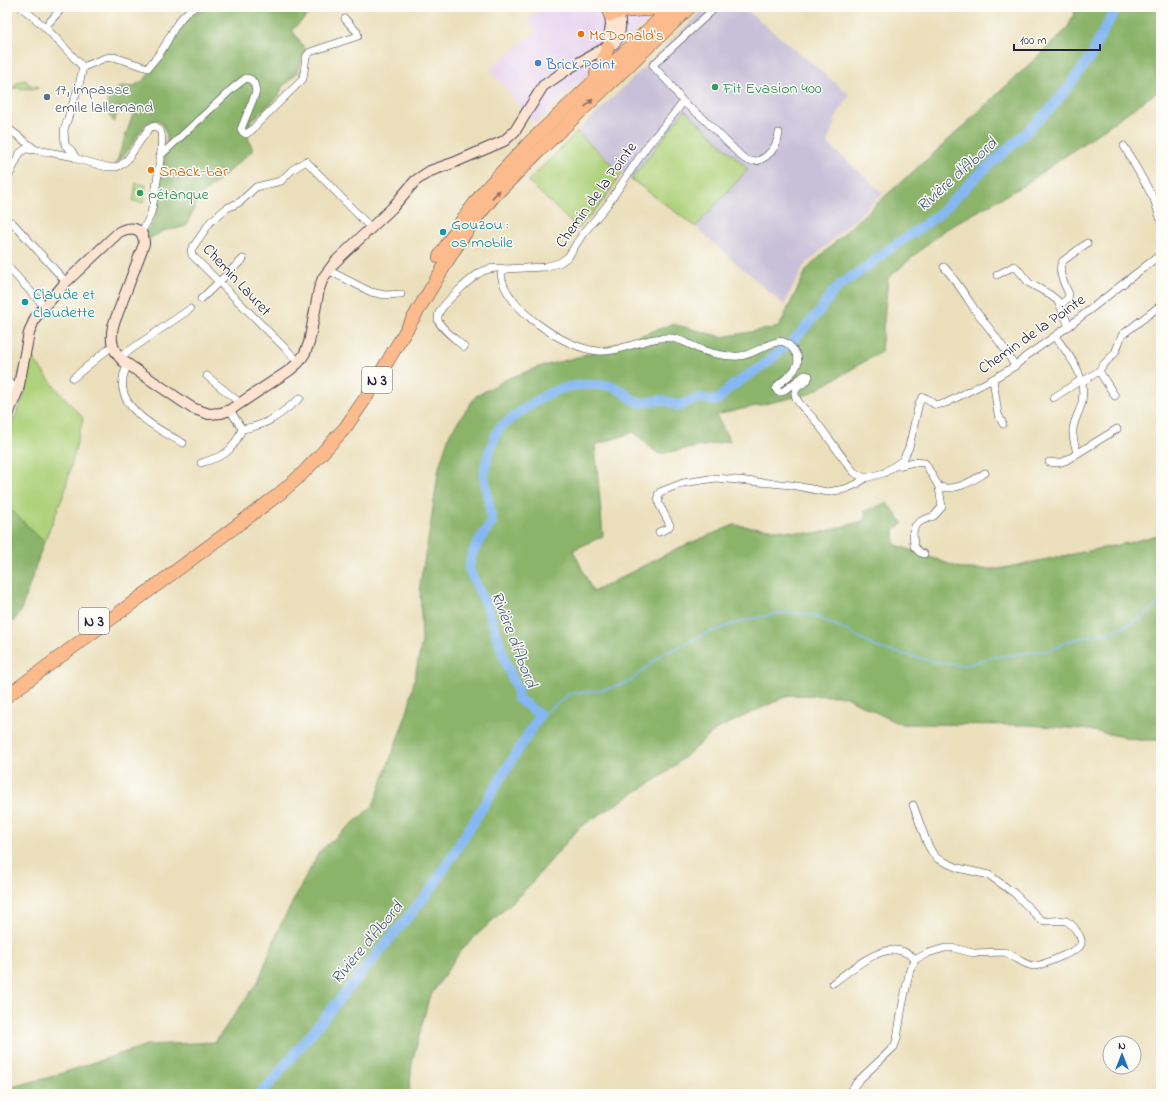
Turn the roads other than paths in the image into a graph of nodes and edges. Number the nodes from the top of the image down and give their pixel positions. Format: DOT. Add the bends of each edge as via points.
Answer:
graph roads {
  1 [pos="20,7"];
  2 [pos="64,7"];
  3 [pos="665,7"];
  4 [pos="672,7"];
  5 [pos="690,7"];
  6 [pos="716,7"];
  7 [pos="189,8"];
  8 [pos="618,10"];
  9 [pos="345,19"];
  10 [pos="45,26"];
  11 [pos="608,47"];
  12 [pos="82,67"];
  13 [pos="683,102"];
  14 [pos="9,129"];
  15 [pos="779,133"];
  16 [pos="530,142"];
  17 [pos="1124,146"];
  18 [pos="37,150"];
  19 [pos="160,156"];
  20 [pos="75,158"];
  21 [pos="7,180"];
  22 [pos="1161,221"];
  23 [pos="12,222"];
  24 [pos="370,227"];
  25 [pos="141,232"];
  26 [pos="1087,243"];
  27 [pos="1161,254"];
  28 [pos="244,259"];
  29 [pos="7,266"];
  30 [pos="944,267"];
  31 [pos="505,269"];
  32 [pos="328,270"];
  33 [pos="997,275"];
  34 [pos="66,282"];
  35 [pos="219,282"];
  36 [pos="402,294"];
  37 [pos="201,300"];
  38 [pos="1061,305"];
  39 [pos="1161,305"];
  40 [pos="44,306"];
  41 [pos="190,309"];
  42 [pos="1069,326"];
  43 [pos="1055,336"];
  44 [pos="112,346"];
  45 [pos="464,347"];
  46 [pos="120,357"];
  47 [pos="299,362"];
  48 [pos="128,364"];
  49 [pos="1015,366"];
  50 [pos="1099,371"];
  51 [pos="207,376"];
  52 [pos="73,378"];
  53 [pos="7,380"];
  54 [pos="993,380"];
  55 [pos="1082,381"];
  56 [pos="7,389"];
  57 [pos="16,394"];
  58 [pos="1115,396"];
  59 [pos="300,398"];
  60 [pos="1053,398"];
  61 [pos="240,403"];
  62 [pos="230,410"];
  63 [pos="7,417"];
  64 [pos="1003,424"];
  65 [pos="242,429"];
  66 [pos="1117,429"];
  67 [pos="182,443"];
  68 [pos="1077,453"];
  69 [pos="1049,462"];
  70 [pos="201,463"];
  71 [pos="895,467"];
  72 [pos="985,473"];
  73 [pos="865,478"];
  74 [pos="939,487"];
  75 [pos="659,532"];
  76 [pos="924,554"];
  77 [pos="7,686"];
  78 [pos="7,696"];
  79 [pos="913,805"];
  80 [pos="916,959"];
  81 [pos="833,983"];
  82 [pos="848,1094"];
  1 -- 10 [label="street"];
  2 -- 10 [label="street"];
  3 -- 8 [label="highway" via="650,10"];
  4 -- 16 [label="highway, N 3"];
  78 -- 5 [label="highway, N 3, one-way" via="272,500 301,475 344,428 365,399 454,250 494,196"];
  6 -- 13 [label="street" via="653,65"];
  7 -- 12 [label="street" via="148,68 114,57"];
  8 -- 11 [label="main road" via="620,32"];
  9 -- 19 [label="street" via="358,36 310,52 306,57 302,79 252,130 246,134 241,129 256,92 253,81 246,78"];
  10 -- 12 [label="street"];
  11 -- 16 [label="highway" via="597,70"];
  11 -- 24 [label="main road" via="570,67 543,86 510,136 495,145 430,171 414,181 392,208"];
  12 -- 20 [label="street" via="79,85 64,130 65,145"];
  13 -- 15 [label="street" via="748,161 752,162 772,152 779,140"];
  13 -- 31 [label="street, Chemin de la Pointe" via="647,146 608,204 582,234 568,258 544,267"];
  14 -- 18 [label="street"];
  16 -- 77 [label="highway, N 3" via="484,191 463,219 358,394 308,456 274,489"];
  17 -- 22 [label="street" via="1154,199"];
  18 -- 20 [label="street"];
  18 -- 21 [label="street" via="25,150 20,153"];
  19 -- 20 [label="street" via="161,133 159,128 152,126 146,130 121,166 107,168"];
  19 -- 25 [label="street" via="151,213"];
  23 -- 34 [label="street"];
  24 -- 32 [label="main road"];
  24 -- 35 [label="street, Chemin Lauret" via="309,163 305,162 281,180 256,187 240,202 227,208 211,222 192,248 191,253"];
  25 -- 34 [label="main road" via="128,228 119,232"];
  25 -- 44 [label="main road" via="144,244 113,326"];
  26 -- 38 [label="street" via="1060,264 1068,294 1068,298"];
  27 -- 42 [label="street, Chemin de la Pointe"];
  28 -- 35 [label="street"];
  29 -- 40 [label="street"];
  30 -- 49 [label="street"];
  31 -- 45 [label="street, Chemin de la Pointe" via="490,268 482,271 440,311 440,325"];
  31 -- 73 [label="street" via="501,274 504,286 524,312 559,338 586,349 599,352 672,338 709,352 741,356 757,352 775,342 788,344 799,361 798,366 776,389 782,392 805,376 809,376 796,391 798,400 855,473"];
  32 -- 36 [label="street" via="371,292 385,295"];
  32 -- 47 [label="main road" via="319,289 309,343"];
  33 -- 38 [label="street" via="1014,266 1029,283 1050,294"];
  34 -- 40 [label="main road"];
  35 -- 37 [label="street"];
  35 -- 47 [label="street, Chemin Lauret"];
  38 -- 42 [label="street"];
  39 -- 50 [label="street" via="1122,335 1115,353"];
  40 -- 57 [label="main road" via="31,326"];
  41 -- 46 [label="street"];
  42 -- 43 [label="street, Chemin de la Pointe"];
  43 -- 49 [label="street, Chemin de la Pointe"];
  43 -- 55 [label="street" via="1075,364"];
  44 -- 46 [label="main road"];
  44 -- 52 [label="street"];
  46 -- 48 [label="main road"];
  47 -- 61 [label="main road"];
  48 -- 62 [label="main road" via="192,408 209,414"];
  48 -- 67 [label="street" via="122,380 124,394 131,407 159,430"];
  49 -- 54 [label="street, Chemin de la Pointe"];
  50 -- 55 [label="street"];
  50 -- 58 [label="street"];
  51 -- 61 [label="street"];
  53 -- 57 [label="street"];
  54 -- 64 [label="street" via="998,414"];
  54 -- 71 [label="street, Chemin de la Pointe" via="938,406 923,397 906,454"];
  55 -- 60 [label="street"];
  55 -- 68 [label="street" via="1082,403 1073,428"];
  56 -- 57 [label="street"];
  57 -- 63 [label="main road"];
  59 -- 65 [label="street" via="273,420"];
  61 -- 62 [label="main road"];
  62 -- 65 [label="street"];
  65 -- 70 [label="street" via="230,450"];
  66 -- 68 [label="street"];
  68 -- 69 [label="street" via="1065,462"];
  71 -- 73 [label="street, Chemin de la Pointe" via="884,474"];
  71 -- 74 [label="street" via="914,462 924,463"];
  72 -- 74 [label="street" via="961,486"];
  73 -- 75 [label="street, Chemin de la Pointe" via="845,489 827,492 791,485 716,478 683,483 658,495 659,504 670,525"];
  74 -- 76 [label="street" via="942,507 934,516 918,523 913,532 914,546"];
  79 -- 80 [label="street" via="933,854 938,859 958,868 989,875 1014,893 1041,920 1060,920 1070,924 1079,934 1081,942 1073,951 1050,962 1034,966 1004,952 973,953 950,948"];
  80 -- 81 [label="street" via="897,950 883,952 857,965"];
  80 -- 82 [label="street" via="910,968 894,1047"];
}
